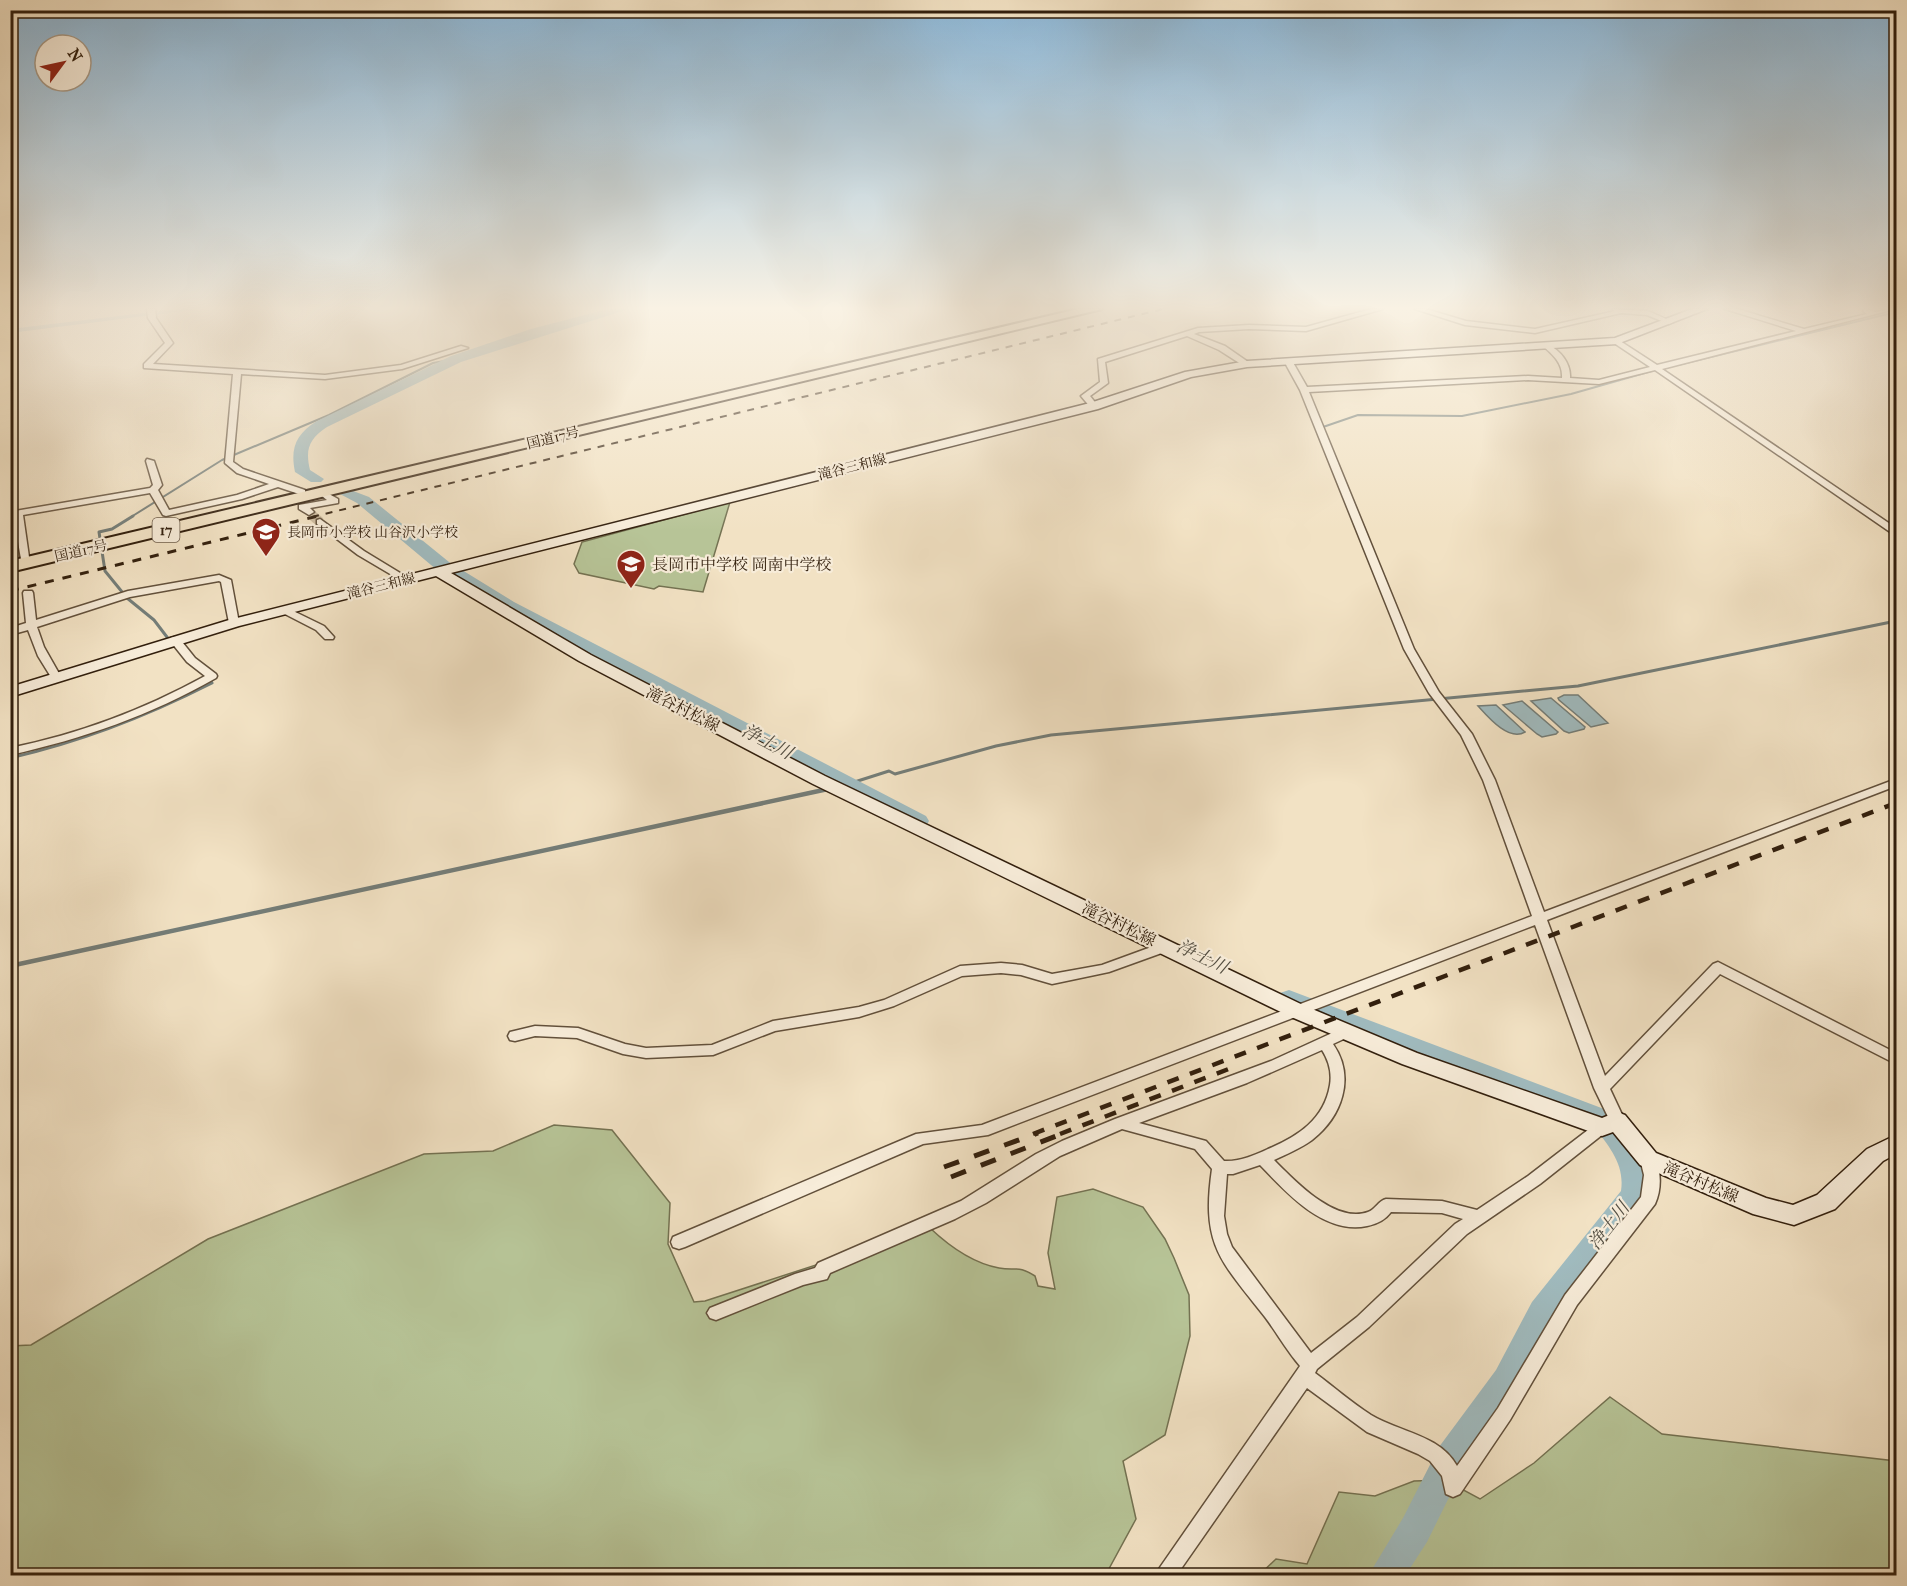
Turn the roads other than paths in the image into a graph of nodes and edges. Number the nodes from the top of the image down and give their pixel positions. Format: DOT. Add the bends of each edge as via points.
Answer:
graph roads {
  1 [pos="236,383"];
  2 [pos="761,383"];
  3 [pos="785,383"];
  4 [pos="1104,383"];
  5 [pos="1162,383"];
  6 [pos="1300,383"];
  7 [pos="1394,383"];
  8 [pos="1678,383"];
  9 [pos="1304,390"];
  10 [pos="1094,406"];
  11 [pos="150,461"];
  12 [pos="280,483"];
  13 [pos="302,492"];
  14 [pos="322,493"];
  15 [pos="157,497"];
  16 [pos="309,512"];
  17 [pos="167,518"];
  18 [pos="320,522"];
  19 [pos="1896,532"];
  20 [pos="15,562"];
  21 [pos="439,572"];
  22 [pos="405,579"];
  23 [pos="28,593"];
  24 [pos="285,610"];
  25 [pos="234,623"];
  26 [pos="30,628"];
  27 [pos="10,632"];
  28 [pos="329,637"];
  29 [pos="175,640"];
  30 [pos="56,677"];
  31 [pos="10,692"];
  32 [pos="10,752"];
  33 [pos="1896,782"];
  34 [pos="1539,918"];
  35 [pos="1165,946"];
  36 [pos="1297,1011"];
  37 [pos="515,1036"];
  38 [pos="1334,1038"];
  39 [pos="1896,1059"];
  40 [pos="1602,1088"];
  41 [pos="1120,1123"];
  42 [pos="1609,1124"];
  43 [pos="1896,1144"];
  44 [pos="1263,1158"];
  45 [pos="1648,1159"];
  46 [pos="1220,1167"];
  47 [pos="1481,1217"];
  48 [pos="679,1242"];
  49 [pos="716,1313"];
  50 [pos="1308,1370"];
  51 [pos="1164,1575"];
  1 -- 12 [label="street" via="228,457 231,466"];
  2 -- 13 [label="highway, 国道17号 / 17"];
  3 -- 14 [label="highway, 国道17号 / 17"];
  4 -- 10 [label="street" via="1085,396"];
  5 -- 10 [label="main road, 滝谷三和線"];
  6 -- 9 [label="street"];
  7 -- 9 [label="street"];
  8 -- 19 [label="street"];
  9 -- 34 [label="street" via="1409,649 1482,763"];
  10 -- 21 [label="main road, 滝谷三和線"];
  11 -- 15 [label="street" via="158,485"];
  12 -- 13 [label="street"];
  12 -- 17 [label="street"];
  13 -- 17 [label="highway, 国道17号 / 17"];
  14 -- 16 [label="street" via="336,501 302,507"];
  14 -- 20 [label="highway, 国道17号 / 17"];
  15 -- 17 [label="street"];
  15 -- 20 [label="street" via="18,513"];
  17 -- 20 [label="highway, 国道17号 / 17"];
  18 -- 22 [label="street"];
  21 -- 22 [label="main road, 滝谷三和線"];
  21 -- 35 [label="main road, 滝谷村松線" via="585,658 836,788"];
  22 -- 24 [label="main road, 滝谷三和線"];
  23 -- 26 [label="street"];
  24 -- 25 [label="main road, 滝谷三和線"];
  24 -- 28 [label="street"];
  25 -- 26 [label="street" via="229,587 226,580 219,578 128,594"];
  25 -- 29 [label="main road, 滝谷三和線"];
  26 -- 27 [label="street"];
  26 -- 30 [label="street"];
  29 -- 30 [label="main road, 滝谷三和線"];
  29 -- 32 [label="street" via="190,660 212,676 141,712 89,732"];
  30 -- 31 [label="main road, 滝谷三和線"];
  33 -- 34 [label="street"];
  34 -- 36 [label="street"];
  34 -- 40 [label="street"];
  35 -- 36 [label="main road, 滝谷村松線"];
  35 -- 37 [label="street" via="1104,969 1052,979 1001,968 960,971 889,1003 773,1026 713,1050 646,1053 578,1033 535,1031"];
  36 -- 38 [label="main road, 滝谷村松線"];
  36 -- 48 [label="street" via="983,1131 921,1138"];
  38 -- 41 [label="street"];
  38 -- 42 [label="main road, 滝谷村松線"];
  38 -- 44 [label="street" via="1336,1096 1324,1119 1306,1136"];
  39 -- 40 [label="street" via="1718,967"];
  40 -- 42 [label="street"];
  41 -- 46 [label="street" via="1200,1145"];
  41 -- 49 [label="street" via="1033,1162 967,1206 824,1268 821,1274"];
  42 -- 45 [label="main road, 滝谷村松線"];
  42 -- 47 [label="street"];
  43 -- 45 [label="main road, 滝谷村松線" via="1875,1155 1826,1202 1794,1215 1762,1207"];
  44 -- 46 [label="street" via="1233,1168"];
  44 -- 47 [label="street" via="1308,1200 1345,1220 1361,1222 1382,1213 1386,1205 1442,1207"];
  45 -- 50 [label="street" via="1652,1175 1648,1199 1571,1300 1504,1414 1453,1488 1454,1478 1436,1454 1375,1426"];
  46 -- 50 [label="street" via="1214,1202 1219,1238 1237,1272"];
  47 -- 50 [label="street" via="1461,1229"];
  50 -- 51 [label="street"];
}
